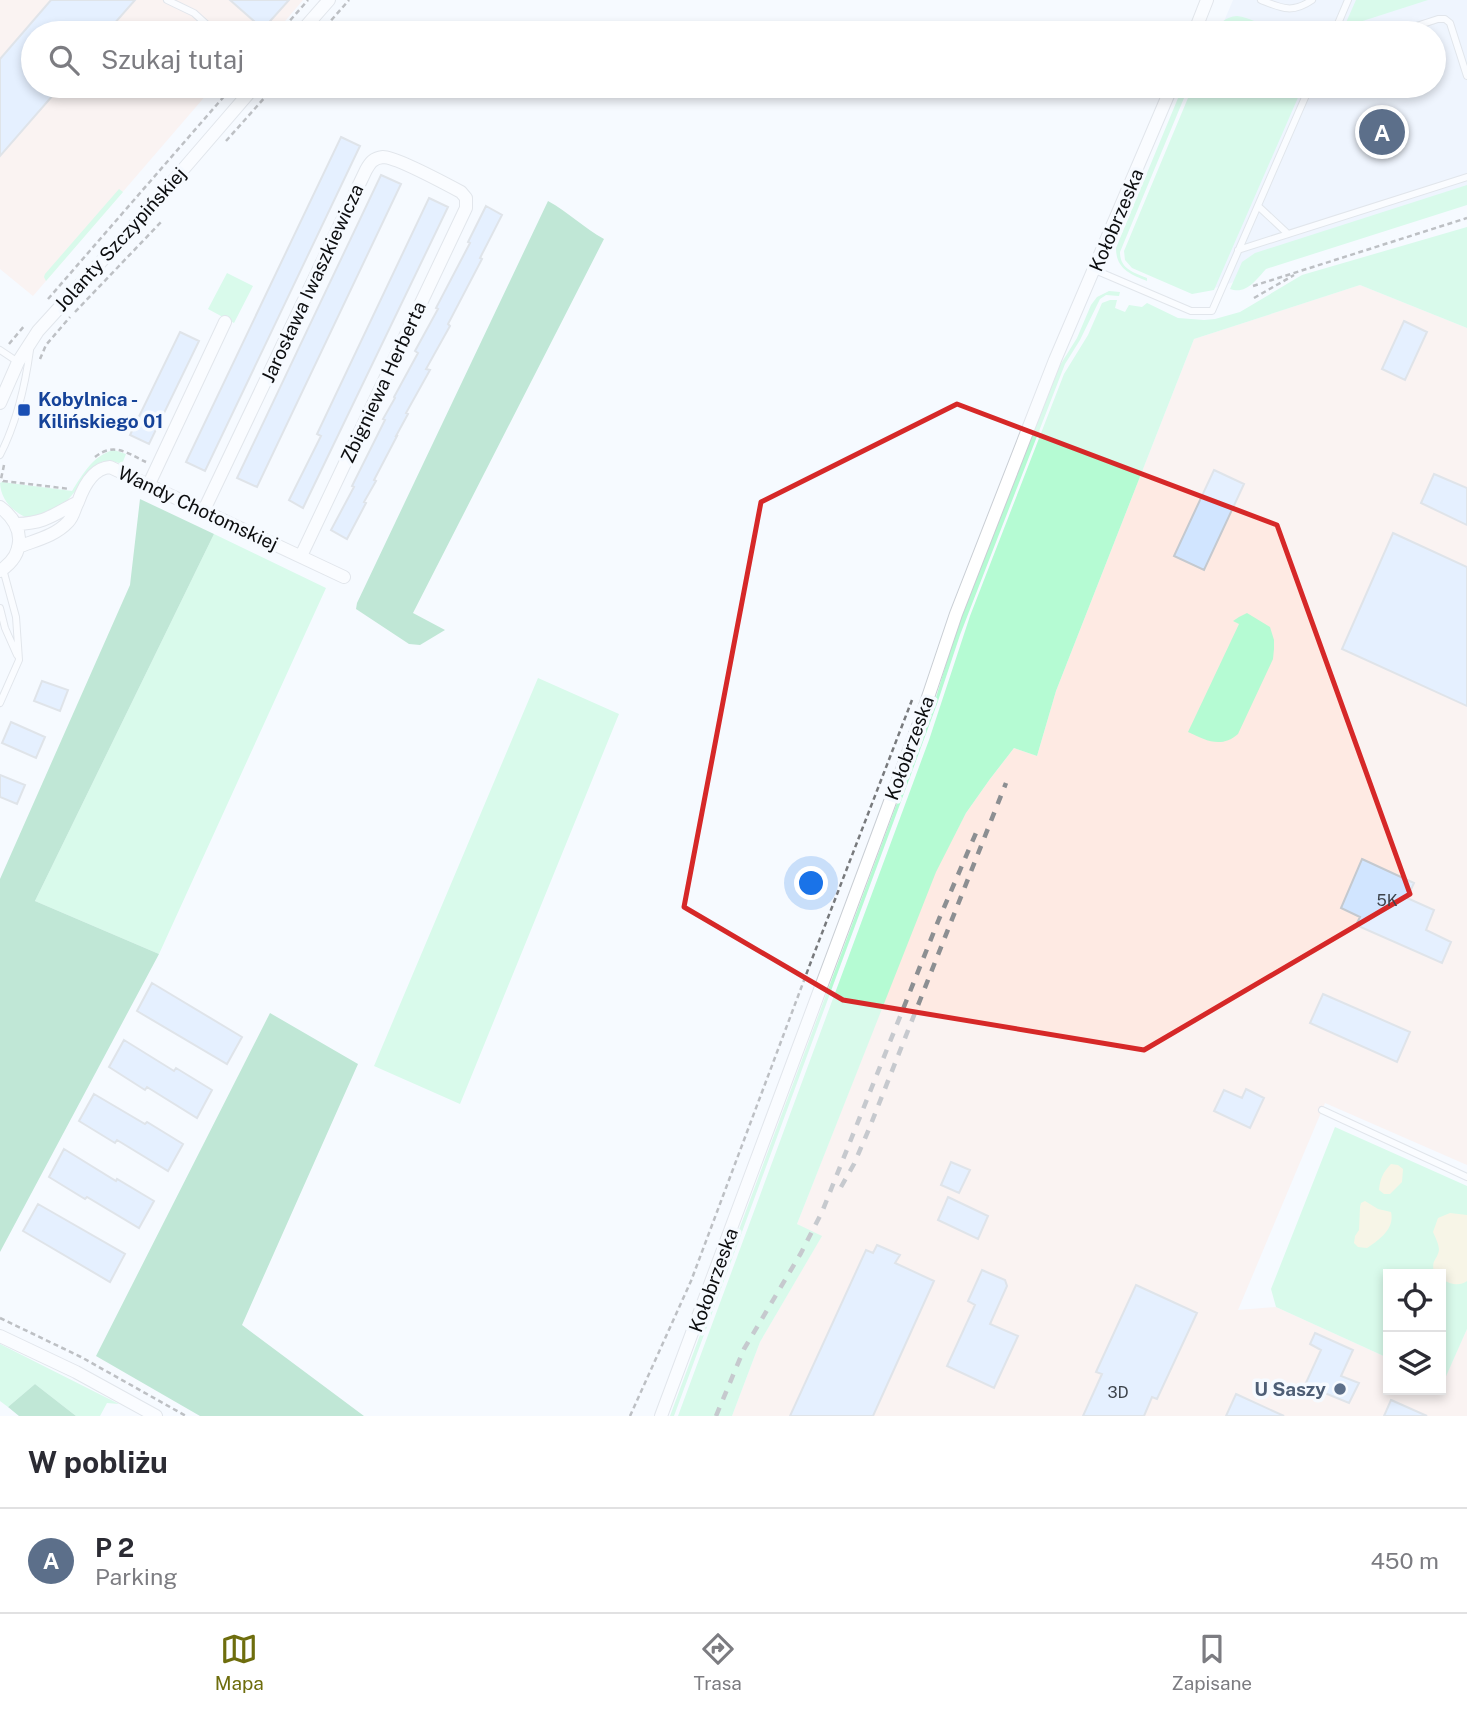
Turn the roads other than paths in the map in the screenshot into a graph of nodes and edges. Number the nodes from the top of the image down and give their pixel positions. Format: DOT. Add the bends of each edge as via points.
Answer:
graph roads {
  1 [pos="167,0"];
  2 [pos="329,0"];
  3 [pos="1207,0"];
  4 [pos="1261,0"];
  5 [pos="1312,0"];
  6 [pos="1348,0"];
  7 [pos="203,21"];
  8 [pos="311,21"];
  9 [pos="1199,21"];
  10 [pos="1339,21"];
  11 [pos="1432,21"];
  12 [pos="1467,76"];
  13 [pos="245,98"];
  14 [pos="1167,98"];
  15 [pos="1305,98"];
  16 [pos="1467,177"];
  17 [pos="1258,205"];
  18 [pos="466,208"];
  19 [pos="1288,234"];
  20 [pos="1238,250"];
  21 [pos="1095,270"];
  22 [pos="225,322"];
  23 [pos="31,340"];
  24 [pos="1,351"];
  25 [pos="18,362"];
  26 [pos="0,403"];
  27 [pos="4,456"];
  28 [pos="149,484"];
  29 [pos="78,502"];
  30 [pos="0,507"];
  31 [pos="204,510"];
  32 [pos="17,524"];
  33 [pos="18,547"];
  34 [pos="301,556"];
  35 [pos="2,570"];
  36 [pos="344,577"];
  37 [pos="0,608"];
  38 [pos="19,660"];
  39 [pos="0,703"];
  40 [pos="1322,1110"];
  41 [pos="1467,1177"];
  42 [pos="0,1336"];
  43 [pos="156,1416"];
  44 [pos="662,1416"];
  1 -- 7 [label="lane"];
  2 -- 8 [label="street"];
  3 -- 9 [label="street"];
  4 -- 5 [label="lane" via="1293,9"];
  6 -- 10 [label="lane"];
  11 -- 12 [label="lane" via="1450,23"];
  13 -- 23 [label="street, Jolanty Szczypińskiej"];
  14 -- 21 [label="street, Kołobrzeska"];
  15 -- 17 [label="lane"];
  16 -- 19 [label="lane"];
  17 -- 19 [label="lane"];
  17 -- 20 [label="lane"];
  18 -- 31 [label="street, Jarosława Iwaszkiewicza" via="461,192 389,158 372,160"];
  18 -- 34 [label="street, Zbigniewa Herberta"];
  19 -- 20 [label="lane"];
  20 -- 21 [label="lane" via="1212,311 1191,311"];
  21 -- 44 [label="street, Kołobrzeska" via="956,614"];
  22 -- 28 [label="street"];
  23 -- 25 [label="street, Jolanty Szczypińskiej"];
  23 -- 27 [label="lane" via="25,385"];
  24 -- 25 [label="lane"];
  25 -- 26 [label="street, Jolanty Szczypińskiej"];
  28 -- 29 [label="street, Wandy Chotomskiej" via="105,467 96,472"];
  28 -- 31 [label="street, Wandy Chotomskiej"];
  29 -- 32 [label="street" via="46,520"];
  29 -- 33 [label="street" via="74,516 57,532"];
  30 -- 32 [label="street"];
  31 -- 34 [label="street, Wandy Chotomskiej"];
  32 -- 33 [label="street"];
  33 -- 35 [label="street"];
  34 -- 36 [label="street, Wandy Chotomskiej"];
  35 -- 38 [label="lane" via="16,617"];
  37 -- 38 [label="lane"];
  38 -- 39 [label="lane"];
  40 -- 41 [label="lane"];
  42 -- 43 [label="street"];
}
